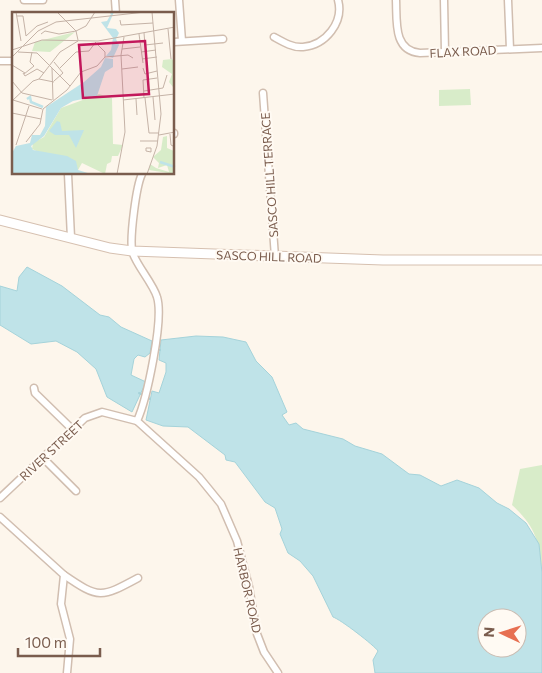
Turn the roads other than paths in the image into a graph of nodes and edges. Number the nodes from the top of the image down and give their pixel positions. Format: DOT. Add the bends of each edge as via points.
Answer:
graph roads {
  1 [pos="24,0"];
  2 [pos="43,0"];
  3 [pos="179,0"];
  4 [pos="338,0"];
  5 [pos="396,0"];
  6 [pos="444,0"];
  7 [pos="508,0"];
  8 [pos="274,37"];
  9 [pos="222,39"];
  10 [pos="175,42"];
  11 [pos="182,42"];
  12 [pos="542,48"];
  13 [pos="510,49"];
  14 [pos="445,52"];
  15 [pos="263,92"];
  16 [pos="68,175"];
  17 [pos="142,175"];
  18 [pos="0,220"];
  19 [pos="71,238"];
  20 [pos="132,251"];
  21 [pos="276,257"];
  22 [pos="542,260"];
  23 [pos="34,388"];
  24 [pos="137,421"];
  25 [pos="72,428"];
  26 [pos="44,458"];
  27 [pos="76,491"];
  28 [pos="0,498"];
  29 [pos="0,516"];
  30 [pos="64,575"];
  31 [pos="138,578"];
  32 [pos="68,673"];
  33 [pos="278,673"];
  1 -- 2 [label="street"];
  3 -- 11 [label="street"];
  4 -- 8 [label="street" via="340,10 336,25 316,44 302,47"];
  5 -- 14 [label="street, FLAX ROAD" via="398,35 404,48 415,53"];
  6 -- 14 [label="street"];
  7 -- 13 [label="street"];
  9 -- 11 [label="street"];
  10 -- 11 [label="street"];
  12 -- 13 [label="street, FLAX ROAD"];
  13 -- 14 [label="street, FLAX ROAD"];
  15 -- 21 [label="street, SASCO HILL TERRACE"];
  16 -- 19 [label="street"];
  17 -- 20 [label="street" via="137,186"];
  18 -- 19 [label="street, SASCO HILL ROAD"];
  19 -- 20 [label="street, SASCO HILL ROAD"];
  20 -- 21 [label="street, SASCO HILL ROAD"];
  20 -- 24 [label="street" via="158,298 148,390"];
  21 -- 22 [label="street, SASCO HILL ROAD" via="444,262"];
  23 -- 25 [label="street" via="35,393"];
  24 -- 25 [label="street, RIVER STREET" via="102,412 85,418"];
  24 -- 33 [label="street, HARBOR ROAD" via="200,477 221,504 237,541 257,634"];
  25 -- 26 [label="street, RIVER STREET"];
  26 -- 27 [label="street"];
  26 -- 28 [label="street, RIVER STREET"];
  29 -- 30 [label="street"];
  30 -- 31 [label="street" via="89,592 97,593 116,590"];
  30 -- 32 [label="street" via="61,604 70,639"];
}
